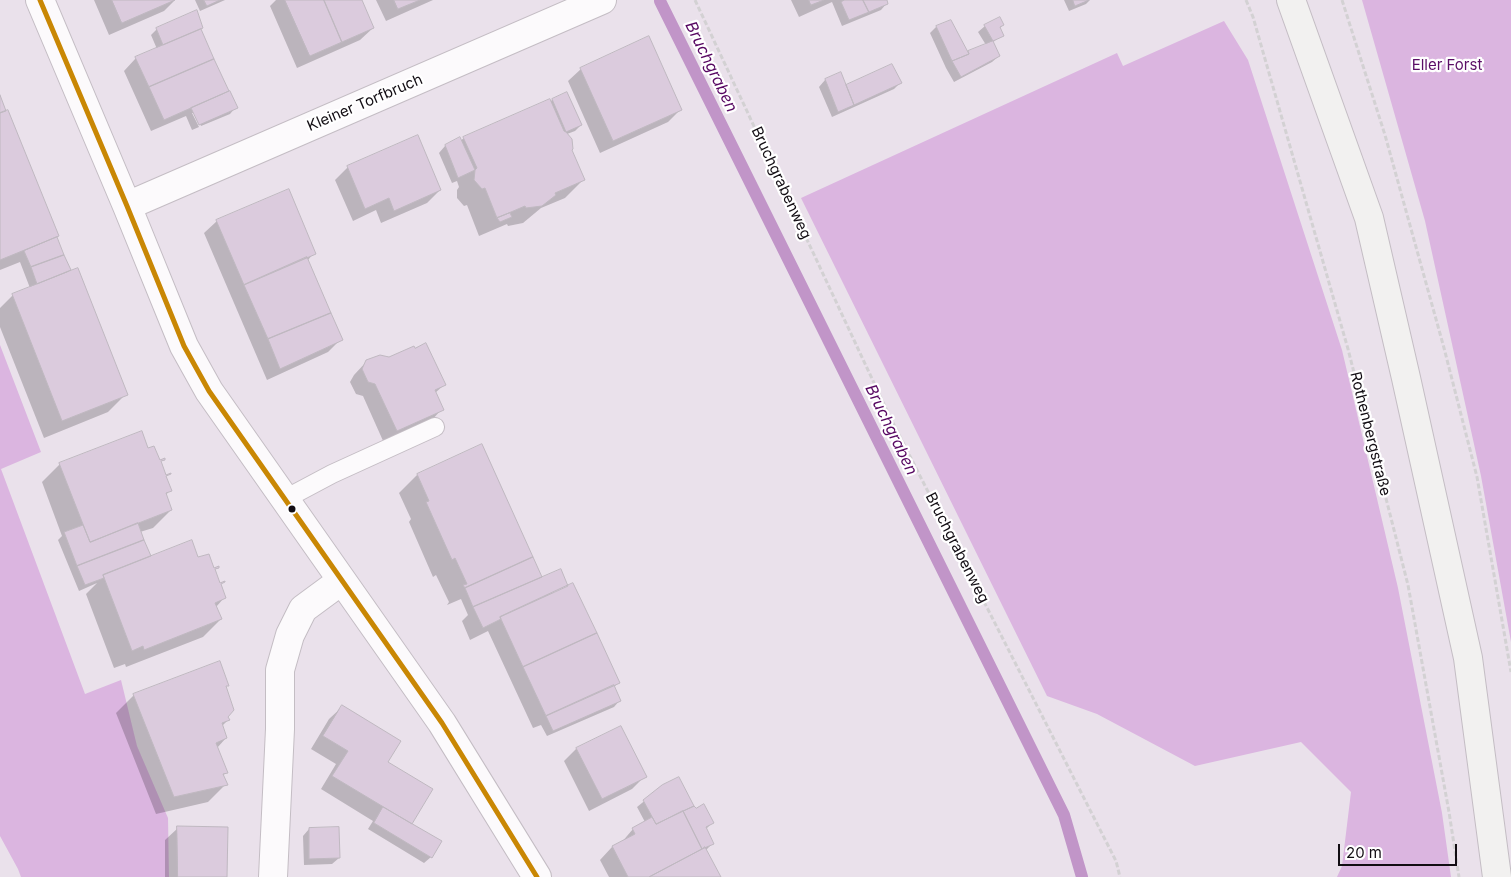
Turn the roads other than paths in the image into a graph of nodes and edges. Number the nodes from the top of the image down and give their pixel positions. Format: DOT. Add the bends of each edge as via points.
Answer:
graph roads {
  1 [pos="40,0"];
  2 [pos="602,0"];
  3 [pos="1291,0"];
  4 [pos="127,206"];
  5 [pos="435,427"];
  6 [pos="285,499"];
  7 [pos="341,581"];
  8 [pos="273,877"];
  9 [pos="538,877"];
  10 [pos="1497,877"];
  1 -- 4 [label="street"];
  2 -- 4 [label="street, Kleiner Torfbruch"];
  3 -- 10 [label="main road" via="1369,218 1468,658"];
  4 -- 6 [label="street" via="192,361 209,391"];
  5 -- 6 [label="lane"];
  6 -- 7 [label="street"];
  7 -- 8 [label="street" via="303,609 290,636 280,670"];
  7 -- 9 [label="street" via="442,723"];
}
